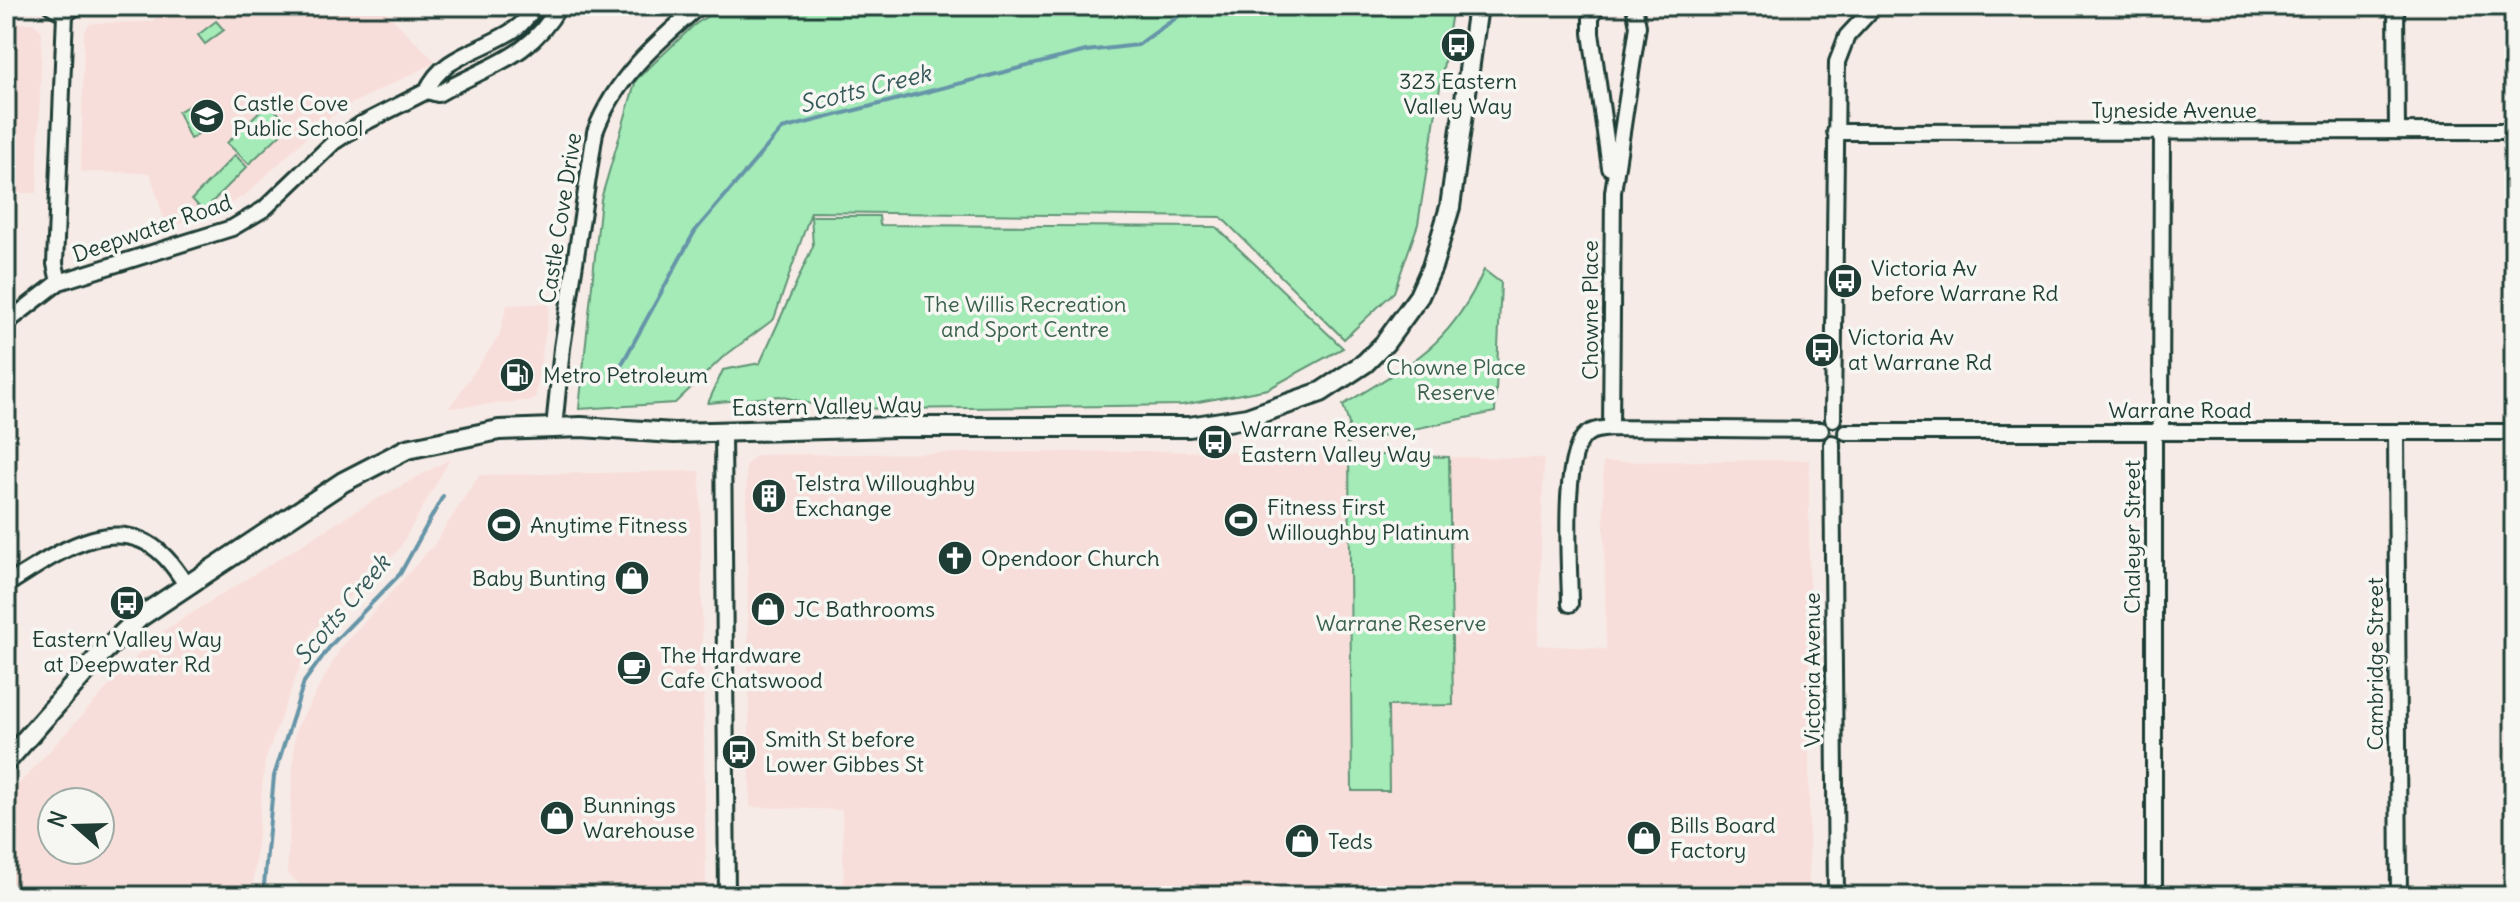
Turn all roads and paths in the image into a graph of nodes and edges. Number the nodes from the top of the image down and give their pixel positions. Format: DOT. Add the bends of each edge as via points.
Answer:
graph roads {
  1 [pos="51,6"];
  2 [pos="536,6"];
  3 [pos="559,6"];
  4 [pos="699,6"];
  5 [pos="1478,6"];
  6 [pos="1596,6"];
  7 [pos="1634,6"];
  8 [pos="1875,6"];
  9 [pos="2396,6"];
  10 [pos="71,10"];
  11 [pos="427,91"];
  12 [pos="2397,131"];
  13 [pos="2514,131"];
  14 [pos="1835,132"];
  15 [pos="2162,132"];
  16 [pos="1613,192"];
  17 [pos="59,282"];
  18 [pos="6,323"];
  19 [pos="1833,419"];
  20 [pos="554,428"];
  21 [pos="1611,428"];
  22 [pos="1821,430"];
  23 [pos="723,431"];
  24 [pos="1846,432"];
  25 [pos="2157,432"];
  26 [pos="2514,432"];
  27 [pos="2396,433"];
  28 [pos="1832,443"];
  29 [pos="186,584"];
  30 [pos="6,585"];
  31 [pos="1570,604"];
  32 [pos="6,762"];
  33 [pos="727,896"];
  34 [pos="1836,896"];
  35 [pos="2154,896"];
  36 [pos="2399,896"];
  1 -- 10 [label="street"];
  2 -- 11 [label="street, Deepwater Road" via="519,26 432,78"];
  3 -- 11 [label="street, Deepwater Road" via="520,54 438,94"];
  4 -- 20 [label="street, Castle Cove Drive" via="652,46 606,102 595,132"];
  5 -- 23 [label="main road, Eastern Valley Way" via="1450,207 1432,267 1419,296 1385,343 1321,392 1261,415 1189,427"];
  6 -- 16 [label="street, Chowne Place" via="1591,33"];
  7 -- 16 [label="street, Chowne Place" via="1638,26"];
  8 -- 14 [label="street" via="1838,53"];
  9 -- 12 [label="street"];
  10 -- 17 [label="street" via="55,264"];
  11 -- 17 [label="street, Deepwater Road" via="334,142 264,209 232,228"];
  12 -- 13 [label="street, Tyneside Avenue"];
  12 -- 15 [label="street, Tyneside Avenue"];
  14 -- 15 [label="street, Tyneside Avenue"];
  14 -- 19 [label="street"];
  15 -- 25 [label="street, Chaleyer Street" via="2162,413"];
  16 -- 21 [label="street, Chowne Place"];
  17 -- 18 [label="street, Deepwater Road"];
  19 -- 22 [label="street"];
  19 -- 24 [label="street"];
  20 -- 23 [label="main road, Eastern Valley Way"];
  20 -- 29 [label="main road, Eastern Valley Way" via="499,430 407,449 371,465"];
  21 -- 22 [label="street"];
  21 -- 31 [label="street" via="1586,434 1571,470"];
  22 -- 28 [label="street"];
  23 -- 33 [label="street"];
  24 -- 25 [label="street, Warrane Road"];
  24 -- 28 [label="street"];
  25 -- 27 [label="street, Warrane Road"];
  25 -- 35 [label="street, Chaleyer Street"];
  26 -- 27 [label="street, Warrane Road"];
  27 -- 36 [label="street, Cambridge Street"];
  28 -- 34 [label="street, Victoria Avenue"];
  29 -- 30 [label="street" via="162,553 132,537 113,535 73,545"];
  29 -- 32 [label="main road, Eastern Valley Way" via="100,655"];
}
